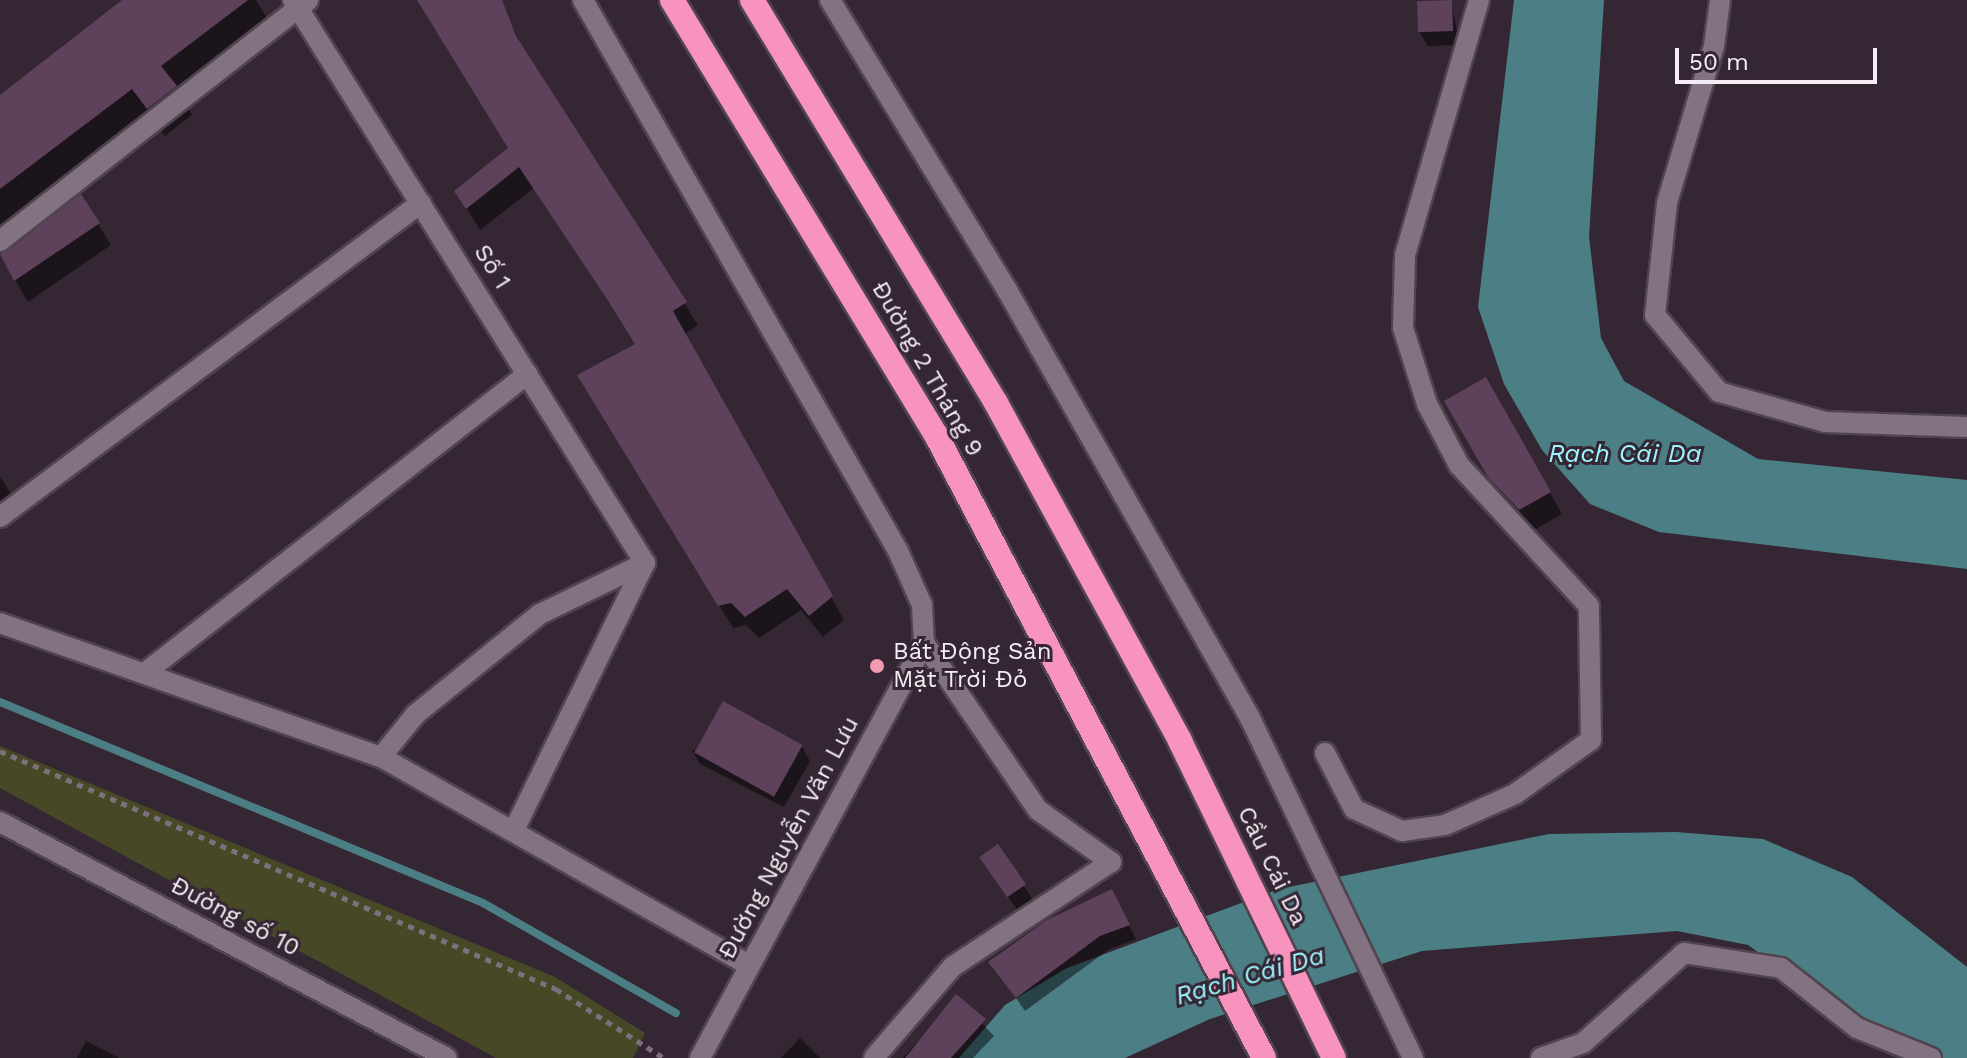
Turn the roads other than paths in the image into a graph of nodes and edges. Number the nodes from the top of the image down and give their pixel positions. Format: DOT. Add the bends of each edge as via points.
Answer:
graph roads {
  1 [pos="583,0"];
  2 [pos="672,0"];
  3 [pos="752,0"];
  4 [pos="830,0"];
  5 [pos="1479,0"];
  6 [pos="1720,0"];
  7 [pos="300,2"];
  8 [pos="421,203"];
  9 [pos="0,241"];
  10 [pos="528,374"];
  11 [pos="1967,427"];
  12 [pos="0,517"];
  13 [pos="645,563"];
  14 [pos="0,623"];
  15 [pos="924,643"];
  16 [pos="146,672"];
  17 [pos="1180,741"];
  18 [pos="1325,753"];
  19 [pos="381,757"];
  20 [pos="0,822"];
  21 [pos="515,828"];
  22 [pos="749,965"];
  23 [pos="447,1058"];
  24 [pos="700,1058"];
  25 [pos="874,1058"];
  26 [pos="1264,1058"];
  27 [pos="1334,1058"];
  28 [pos="1413,1058"];
  29 [pos="1541,1058"];
  30 [pos="1931,1058"];
  1 -- 15 [label="street" via="898,551 922,605"];
  2 -- 26 [label="highway, Đường 2 Tháng 9" via="936,435 1120,775"];
  3 -- 17 [label="highway, Đường 2 Tháng 9" via="996,403"];
  4 -- 28 [label="street" via="1007,290 1250,718"];
  5 -- 18 [label="street" via="1405,255 1403,328 1427,404 1459,465 1589,606 1591,740 1515,794 1445,825 1402,831 1354,809"];
  6 -- 11 [label="street" via="1714,46 1667,203 1655,315 1719,392 1825,422"];
  7 -- 8 [label="street, Số 1"];
  7 -- 9 [label="street"];
  8 -- 10 [label="street, Số 1"];
  8 -- 12 [label="street"];
  10 -- 13 [label="street, Số 1"];
  10 -- 16 [label="street"];
  13 -- 19 [label="street" via="540,614 416,714"];
  13 -- 21 [label="street"];
  14 -- 16 [label="street"];
  15 -- 22 [label="street, Đường Nguyễn Văn Lưu"];
  15 -- 25 [label="street" via="1038,810 1111,862 953,966"];
  16 -- 19 [label="street"];
  17 -- 27 [label="highway, Cầu Cái Da"];
  19 -- 21 [label="street"];
  20 -- 23 [label="street, Đường số 10"];
  21 -- 22 [label="street"];
  22 -- 24 [label="street, Đường Nguyễn Văn Lưu"];
  29 -- 30 [label="street" via="1583,1043 1684,953 1781,968 1857,1028"];
}
